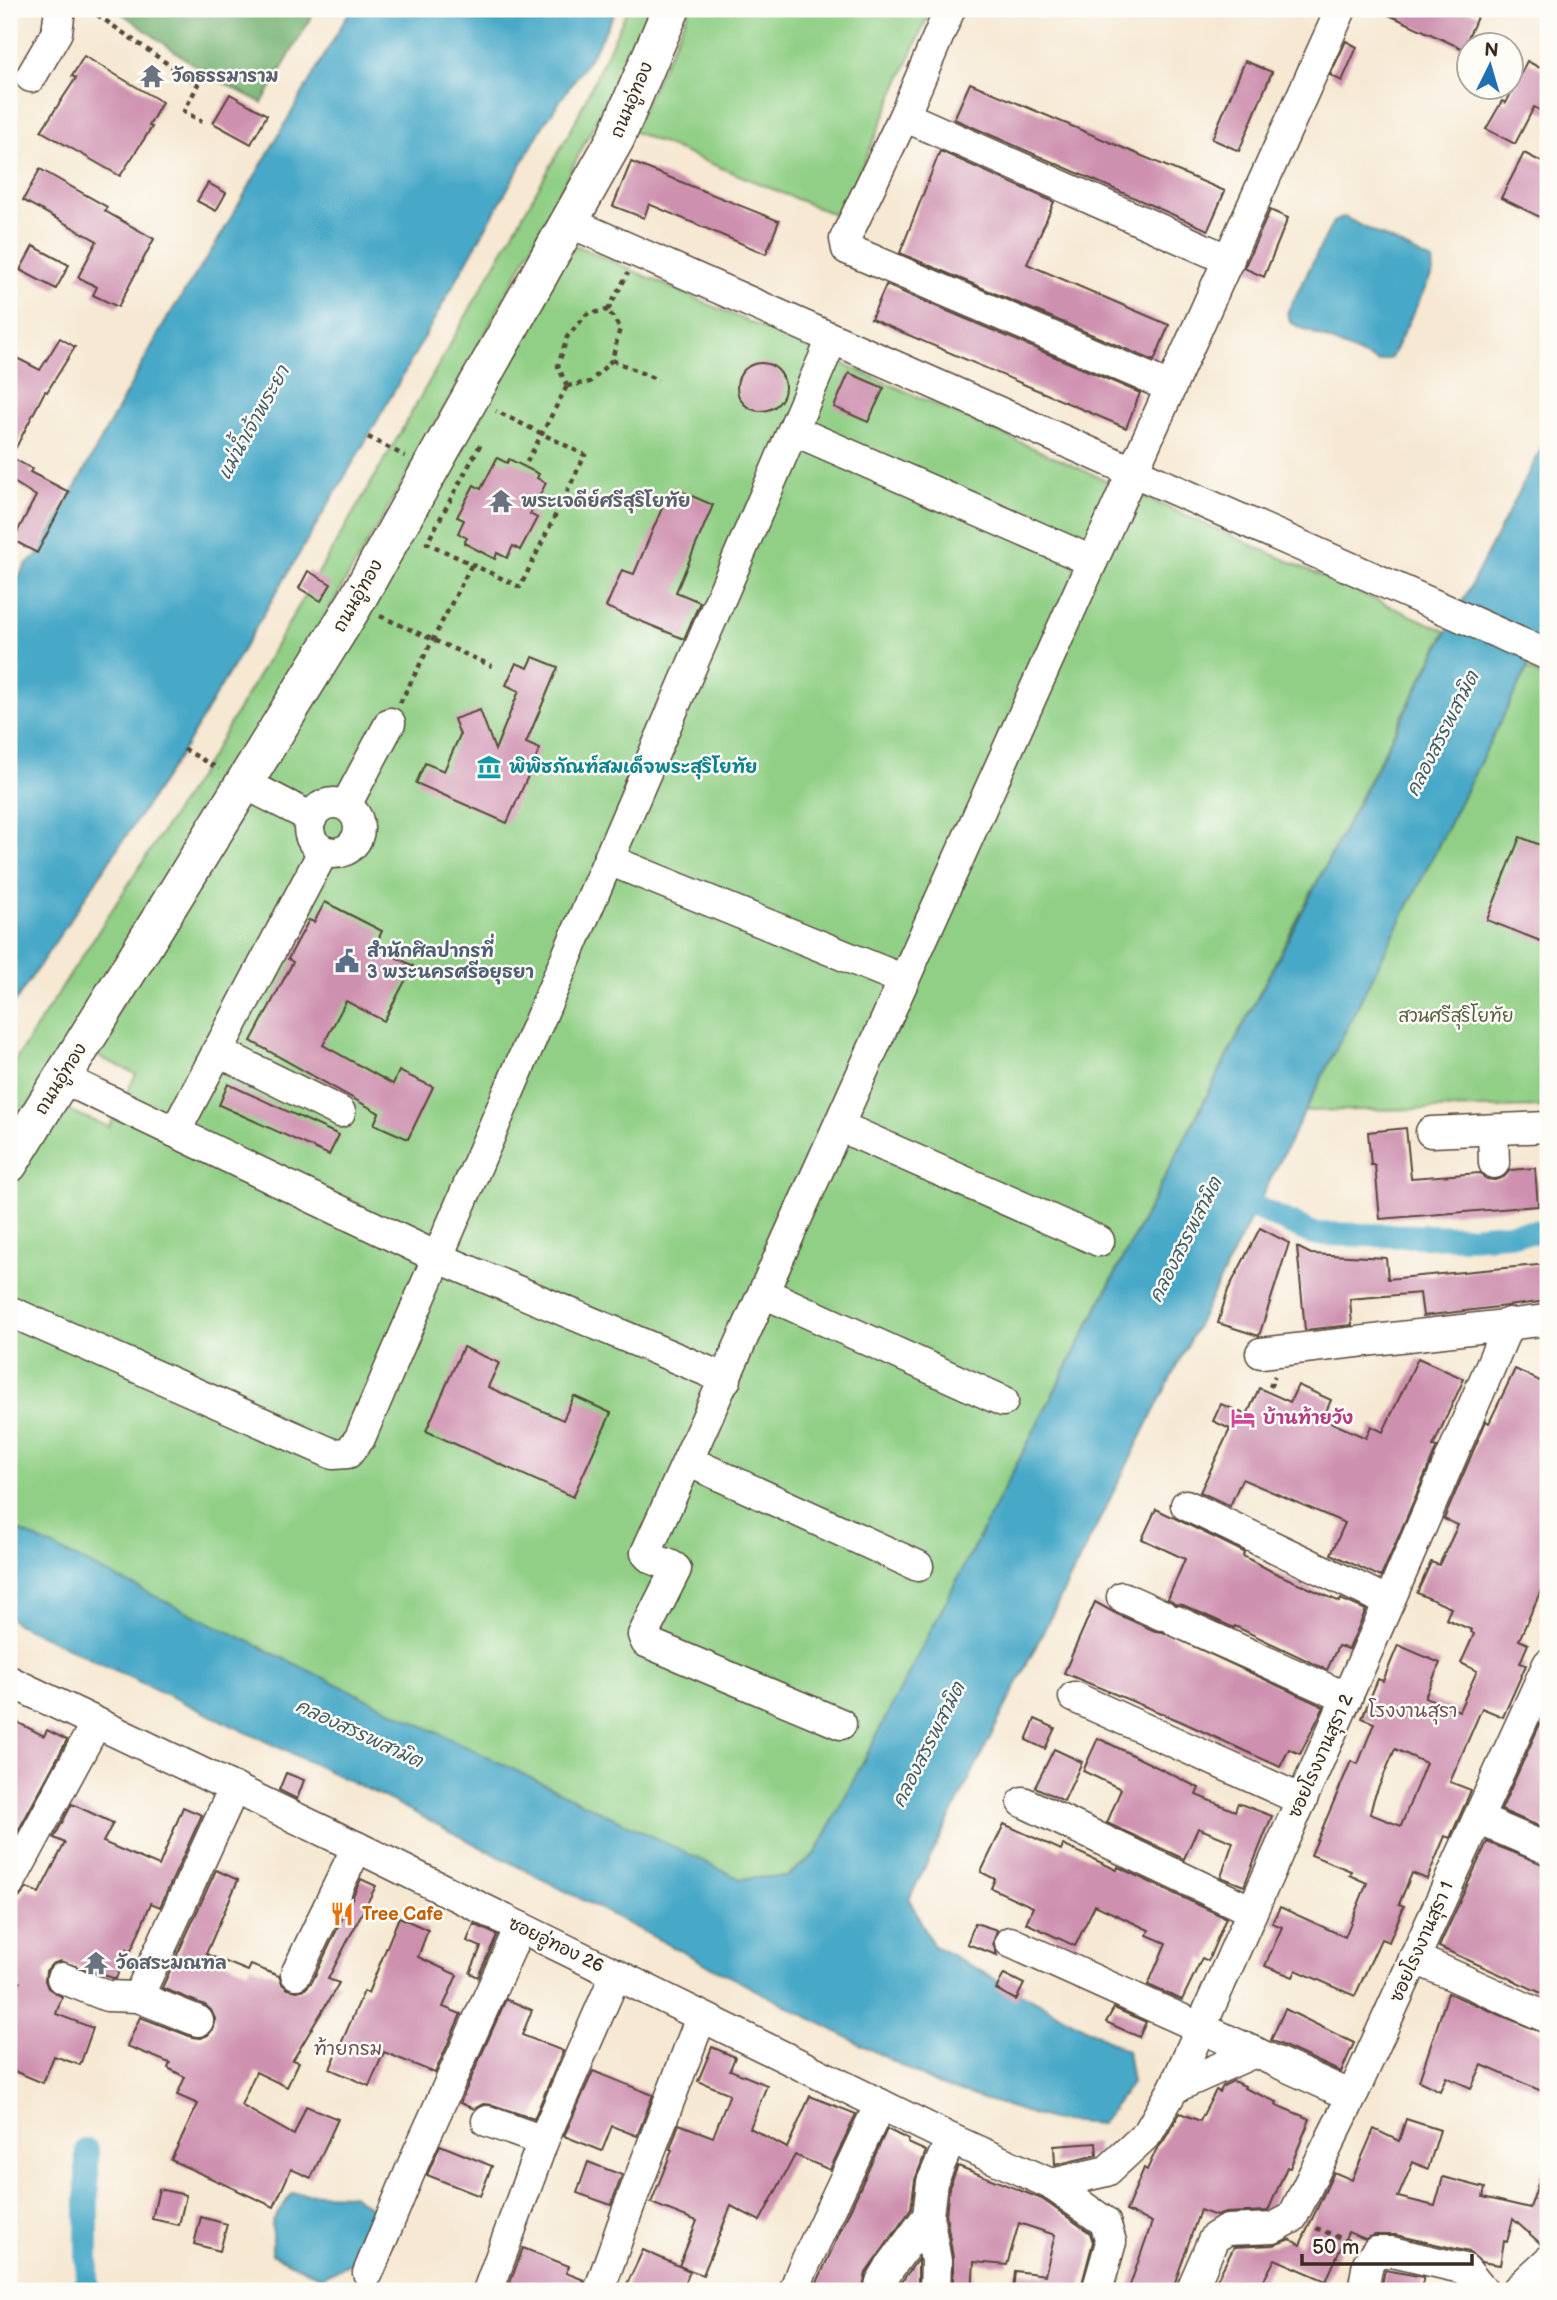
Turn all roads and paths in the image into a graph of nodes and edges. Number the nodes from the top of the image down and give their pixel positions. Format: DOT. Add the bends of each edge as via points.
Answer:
graph roads {
  1 [pos="60,9"];
  2 [pos="89,9"];
  3 [pos="671,9"];
  4 [pos="950,9"];
  5 [pos="1341,9"];
  6 [pos="31,77"];
  7 [pos="904,116"];
  8 [pos="202,122"];
  9 [pos="569,222"];
  10 [pos="639,254"];
  11 [pos="1228,260"];
  12 [pos="608,310"];
  13 [pos="832,339"];
  14 [pos="612,360"];
  15 [pos="658,380"];
  16 [pos="567,386"];
  17 [pos="1170,387"];
  18 [pos="487,412"];
  19 [pos="793,430"];
  20 [pos="541,434"];
  21 [pos="485,436"];
  22 [pos="368,437"];
  23 [pos="391,449"];
  24 [pos="527,462"];
  25 [pos="1132,471"];
  26 [pos="1092,561"];
  27 [pos="472,564"];
  28 [pos="354,605"];
  29 [pos="433,640"];
  30 [pos="1548,655"];
  31 [pos="492,666"];
  32 [pos="390,723"];
  33 [pos="184,749"];
  34 [pos="207,762"];
  35 [pos="244,783"];
  36 [pos="346,805"];
  37 [pos="312,818"];
  38 [pos="323,852"];
  39 [pos="609,860"];
  40 [pos="904,981"];
  41 [pos="217,1051"];
  42 [pos="62,1078"];
  43 [pos="340,1112"];
  44 [pos="839,1126"];
  45 [pos="1548,1128"];
  46 [pos="1493,1130"];
  47 [pos="175,1132"];
  48 [pos="1431,1132"];
  49 [pos="1494,1163"];
  50 [pos="9,1164"];
  51 [pos="1099,1241"];
  52 [pos="439,1258"];
  53 [pos="764,1293"];
  54 [pos="9,1311"];
  55 [pos="1548,1320"];
  56 [pos="1509,1324"];
  57 [pos="1261,1353"];
  58 [pos="726,1379"];
  59 [pos="1003,1401"];
  60 [pos="688,1461"];
  61 [pos="1186,1505"];
  62 [pos="918,1566"];
  63 [pos="1122,1597"];
  64 [pos="1389,1602"];
  65 [pos="1546,1674"];
  66 [pos="9,1681"];
  67 [pos="1074,1697"];
  68 [pos="1347,1698"];
  69 [pos="96,1723"];
  70 [pos="841,1724"];
  71 [pos="234,1788"];
  72 [pos="1301,1800"];
  73 [pos="1023,1802"];
  74 [pos="1478,1819"];
  75 [pos="357,1847"];
  76 [pos="1548,1849"];
  77 [pos="9,1884"];
  78 [pos="1252,1911"];
  79 [pos="520,1927"];
  80 [pos="1010,1942"];
  81 [pos="1414,1958"];
  82 [pos="296,1974"];
  83 [pos="616,1974"];
  84 [pos="62,1978"];
  85 [pos="138,1997"];
  86 [pos="701,2017"];
  87 [pos="1548,2018"];
  88 [pos="198,2021"];
  89 [pos="1200,2028"];
  90 [pos="1255,2053"];
  91 [pos="1174,2088"];
  92 [pos="1352,2096"];
  93 [pos="880,2104"];
  94 [pos="487,2121"];
  95 [pos="951,2139"];
  96 [pos="543,2141"];
  97 [pos="1051,2184"];
  98 [pos="928,2216"];
  99 [pos="1292,2218"];
  100 [pos="1376,2252"];
  101 [pos="1548,2261"];
  102 [pos="368,2273"];
  103 [pos="488,2291"];
  104 [pos="600,2291"];
  105 [pos="794,2291"];
  106 [pos="880,2291"];
  107 [pos="935,2291"];
  108 [pos="1097,2291"];
  109 [pos="1191,2291"];
  110 [pos="1363,2291"];
  111 [pos="1483,2291"];
  112 [pos="1516,2291"];
  1 -- 6 [label="street" via="57,32"];
  2 -- 8 [label="path" via="198,85 184,111"];
  3 -- 9 [label="main road, ถนนอู่ทอง" via="616,138"];
  4 -- 7 [label="street"];
  5 -- 11 [label="street"];
  7 -- 11 [label="street"];
  7 -- 17 [label="street" via="845,239 847,249"];
  9 -- 10 [label="street"];
  9 -- 18 [label="main road, ถนนอู่ทอง"];
  10 -- 12 [label="path"];
  10 -- 13 [label="street"];
  11 -- 17 [label="street"];
  12 -- 14 [label="path" via="620,328"];
  12 -- 16 [label="path" via="587,314 567,337 558,366"];
  13 -- 19 [label="street"];
  13 -- 25 [label="street"];
  14 -- 15 [label="path"];
  14 -- 16 [label="path" via="590,382"];
  16 -- 20 [label="path"];
  17 -- 25 [label="street"];
  18 -- 20 [label="path"];
  18 -- 28 [label="main road, ถนนอู่ทอง"];
  19 -- 26 [label="street"];
  19 -- 39 [label="street"];
  20 -- 24 [label="path"];
  20 -- 27 [label="path" via="585,455 520,587"];
  21 -- 27 [label="path" via="427,543"];
  22 -- 23 [label="path"];
  25 -- 26 [label="street"];
  25 -- 30 [label="street"];
  26 -- 40 [label="street"];
  27 -- 29 [label="path"];
  28 -- 29 [label="path"];
  28 -- 35 [label="main road, ถนนอู่ทอง"];
  29 -- 31 [label="path"];
  29 -- 32 [label="path"];
  32 -- 36 [label="street"];
  33 -- 34 [label="path"];
  35 -- 37 [label="street"];
  35 -- 42 [label="main road, ถนนอู่ทอง"];
  36 -- 37 [label="street" via="320,807"];
  36 -- 38 [label="street" via="358,818 355,844 341,853"];
  37 -- 38 [label="street" via="311,839"];
  38 -- 41 [label="street"];
  39 -- 40 [label="street"];
  39 -- 52 [label="street"];
  40 -- 44 [label="street"];
  41 -- 43 [label="street"];
  41 -- 47 [label="street"];
  42 -- 47 [label="street"];
  42 -- 50 [label="main road, ถนนอู่ทอง"];
  44 -- 51 [label="street"];
  44 -- 53 [label="street"];
  45 -- 46 [label="street"];
  46 -- 48 [label="street"];
  46 -- 49 [label="street"];
  47 -- 52 [label="street"];
  52 -- 54 [label="street" via="360,1438 348,1453 333,1454"];
  52 -- 58 [label="street"];
  53 -- 58 [label="street"];
  53 -- 59 [label="street"];
  55 -- 56 [label="street"];
  56 -- 57 [label="street"];
  56 -- 64 [label="street, ซอยโรงงานสุรา 2"];
  58 -- 60 [label="street"];
  60 -- 62 [label="street"];
  60 -- 70 [label="street" via="646,1553 676,1569 643,1639"];
  61 -- 64 [label="street"];
  63 -- 68 [label="street"];
  64 -- 68 [label="street, ซอยโรงงานสุรา 2"];
  65 -- 74 [label="street, ซอยโรงงานสุรา 1"];
  66 -- 69 [label="street, ซอยอู่ทอง 26"];
  67 -- 72 [label="street"];
  68 -- 72 [label="street, ซอยโรงงานสุรา 2"];
  69 -- 71 [label="street, ซอยอู่ทอง 26"];
  69 -- 77 [label="street"];
  71 -- 75 [label="street, ซอยอู่ทอง 26"];
  71 -- 85 [label="street"];
  72 -- 78 [label="street, ซอยโรงงานสุรา 2"];
  73 -- 78 [label="street"];
  74 -- 76 [label="street"];
  74 -- 81 [label="street, ซอยโรงงานสุรา 1"];
  75 -- 79 [label="street, ซอยอู่ทอง 26"];
  75 -- 82 [label="street"];
  78 -- 89 [label="street, ซอยโรงงานสุรา 2"];
  79 -- 83 [label="street, ซอยอู่ทอง 26"];
  79 -- 102 [label="street"];
  80 -- 89 [label="street"];
  81 -- 87 [label="street"];
  81 -- 92 [label="street, ซอยโรงงานสุรา 1"];
  83 -- 86 [label="street, ซอยอู่ทอง 26"];
  83 -- 96 [label="street"];
  84 -- 85 [label="street" via="107,1996"];
  85 -- 88 [label="street"];
  86 -- 93 [label="street, ซอยอู่ทอง 26"];
  86 -- 104 [label="street"];
  89 -- 90 [label="street"];
  89 -- 91 [label="street, ซอยโรงงานสุรา 2"];
  90 -- 91 [label="street"];
  90 -- 92 [label="street"];
  91 -- 97 [label="street, ซอยโรงงานสุรา 2" via="1148,2133 1107,2171"];
  92 -- 99 [label="street, ซอยโรงงานสุรา 1"];
  93 -- 95 [label="street, ซอยอู่ทอง 26"];
  93 -- 105 [label="street"];
  94 -- 96 [label="street"];
  95 -- 97 [label="street, ซอยอู่ทอง 26"];
  95 -- 98 [label="street" via="932,2182"];
  96 -- 103 [label="street"];
  97 -- 108 [label="street, ซอยอู่ทอง 26" via="1105,2222 1111,2242"];
  98 -- 106 [label="street" via="890,2267"];
  98 -- 107 [label="street" via="936,2262"];
  99 -- 100 [label="path"];
  99 -- 109 [label="street" via="1273,2228 1227,2230 1214,2238"];
  100 -- 110 [label="street" via="1368,2263"];
  100 -- 111 [label="street" via="1465,2269"];
  101 -- 112 [label="street"];
}
